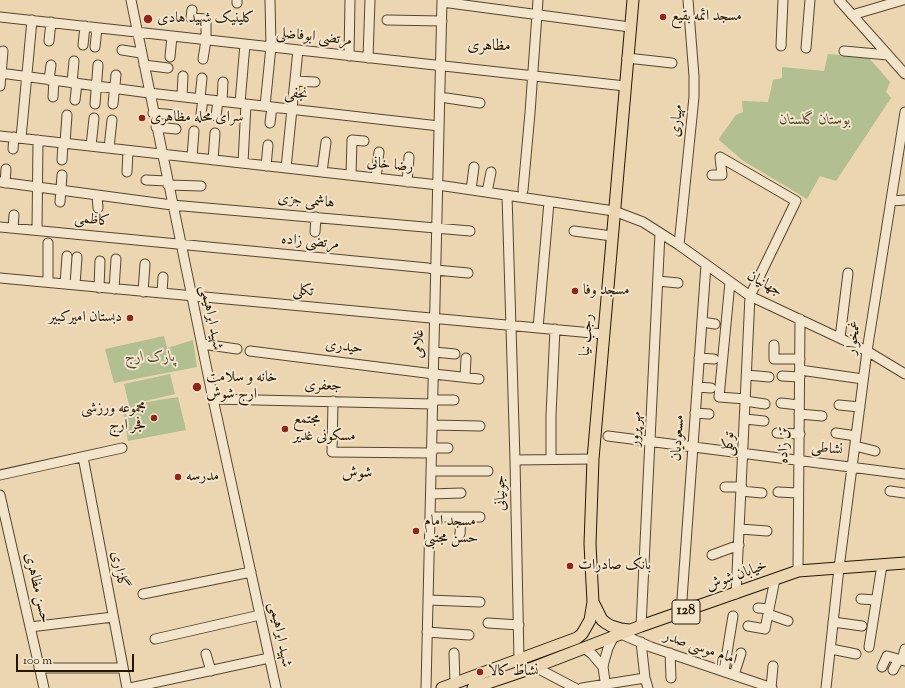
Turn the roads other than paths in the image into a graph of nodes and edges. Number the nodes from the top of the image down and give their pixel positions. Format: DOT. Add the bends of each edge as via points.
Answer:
graph roads {
  1 [pos="131,0"];
  2 [pos="270,0"];
  3 [pos="350,0"];
  4 [pos="370,0"];
  5 [pos="538,0"];
  6 [pos="632,0"];
  7 [pos="688,0"];
  8 [pos="783,0"];
  9 [pos="810,0"];
  10 [pos="839,0"];
  11 [pos="903,0"];
  12 [pos="442,1"];
  13 [pos="192,10"];
  14 [pos="537,15"];
  15 [pos="852,15"];
  16 [pos="0,17"];
  17 [pos="32,20"];
  18 [pos="387,20"];
  19 [pos="442,21"];
  20 [pos="51,22"];
  21 [pos="85,26"];
  22 [pos="630,27"];
  23 [pos="97,28"];
  24 [pos="137,32"];
  25 [pos="172,36"];
  26 [pos="206,40"];
  27 [pos="49,41"];
  28 [pos="245,44"];
  29 [pos="82,45"];
  30 [pos="781,46"];
  31 [pos="95,47"];
  32 [pos="271,47"];
  33 [pos="806,48"];
  34 [pos="122,50"];
  35 [pos="298,50"];
  36 [pos="3,51"];
  37 [pos="844,51"];
  38 [pos="141,53"];
  39 [pos="888,55"];
  40 [pos="349,56"];
  41 [pos="170,57"];
  42 [pos="368,58"];
  43 [pos="627,58"];
  44 [pos="203,59"];
  45 [pos="74,61"];
  46 [pos="672,63"];
  47 [pos="51,65"];
  48 [pos="98,65"];
  49 [pos="144,65"];
  50 [pos="441,66"];
  51 [pos="168,68"];
  52 [pos="1,73"];
  53 [pos="905,74"];
  54 [pos="116,75"];
  55 [pos="183,76"];
  56 [pos="532,76"];
  57 [pos="27,77"];
  58 [pos="202,78"];
  59 [pos="52,80"];
  60 [pos="295,81"];
  61 [pos="224,82"];
  62 [pos="315,82"];
  63 [pos="74,83"];
  64 [pos="0,86"];
  65 [pos="97,86"];
  66 [pos="625,86"];
  67 [pos="115,88"];
  68 [pos="149,93"];
  69 [pos="182,96"];
  70 [pos="53,97"];
  71 [pos="440,97"];
  72 [pos="201,99"];
  73 [pos="75,100"];
  74 [pos="243,103"];
  75 [pos="480,103"];
  76 [pos="95,104"];
  77 [pos="113,104"];
  78 [pos="221,106"];
  79 [pos="269,106"];
  80 [pos="292,109"];
  81 [pos="905,112"];
  82 [pos="153,113"];
  83 [pos="201,114"];
  84 [pos="68,115"];
  85 [pos="175,115"];
  86 [pos="94,118"];
  87 [pos="112,120"];
  88 [pos="270,123"];
  89 [pos="440,126"];
  90 [pos="156,127"];
  91 [pos="176,129"];
  92 [pos="194,131"];
  93 [pos="215,133"];
  94 [pos="0,136"];
  95 [pos="17,137"];
  96 [pos="38,140"];
  97 [pos="364,141"];
  98 [pos="326,142"];
  99 [pos="64,143"];
  100 [pos="268,145"];
  101 [pos="91,146"];
  102 [pos="109,148"];
  103 [pos="13,149"];
  104 [pos="128,151"];
  105 [pos="379,152"];
  106 [pos="162,154"];
  107 [pos="192,157"];
  108 [pos="409,157"];
  109 [pos="62,160"];
  110 [pos="212,160"];
  111 [pos="243,163"];
  112 [pos="266,166"];
  113 [pos="474,167"];
  114 [pos="286,168"];
  115 [pos="6,169"];
  116 [pos="127,172"];
  117 [pos="322,172"];
  118 [pos="491,172"];
  119 [pos="62,175"];
  120 [pos="351,175"];
  121 [pos="712,175"];
  122 [pos="376,178"];
  123 [pos="905,178"];
  124 [pos="146,180"];
  125 [pos="895,180"];
  126 [pos="3,182"];
  127 [pos="407,182"];
  128 [pos="168,183"];
  129 [pos="438,185"];
  130 [pos="201,186"];
  131 [pos="37,187"];
  132 [pos="60,190"];
  133 [pos="471,190"];
  134 [pos="523,190"];
  135 [pos="487,192"];
  136 [pos="98,195"];
  137 [pos="507,195"];
  138 [pos="905,200"];
  139 [pos="891,201"];
  140 [pos="60,202"];
  141 [pos="548,202"];
  142 [pos="172,205"];
  143 [pos="98,208"];
  144 [pos="614,211"];
  145 [pos="14,215"];
  146 [pos="316,217"];
  147 [pos="0,226"];
  148 [pos="13,228"];
  149 [pos="437,228"];
  150 [pos="37,230"];
  151 [pos="470,231"];
  152 [pos="574,231"];
  153 [pos="315,232"];
  154 [pos="660,233"];
  155 [pos="612,236"];
  156 [pos="48,243"];
  157 [pos="180,244"];
  158 [pos="679,244"];
  159 [pos="67,256"];
  160 [pos="77,257"];
  161 [pos="116,259"];
  162 [pos="100,261"];
  163 [pos="145,264"];
  164 [pos="706,265"];
  165 [pos="436,270"];
  166 [pos="468,273"];
  167 [pos="848,273"];
  168 [pos="163,277"];
  169 [pos="0,278"];
  170 [pos="658,281"];
  171 [pos="48,282"];
  172 [pos="730,282"];
  173 [pos="678,283"];
  174 [pos="65,284"];
  175 [pos="75,286"];
  176 [pos="99,288"];
  177 [pos="114,289"];
  178 [pos="143,292"];
  179 [pos="162,293"];
  180 [pos="191,296"];
  181 [pos="750,296"];
  182 [pos="435,318"];
  183 [pos="800,319"];
  184 [pos="702,322"];
  185 [pos="715,324"];
  186 [pos="510,325"];
  187 [pos="538,328"];
  188 [pos="555,329"];
  189 [pos="603,334"];
  190 [pos="840,338"];
  191 [pos="202,344"];
  192 [pos="774,345"];
  193 [pos="237,349"];
  194 [pos="250,350"];
  195 [pos="867,351"];
  196 [pos="434,352"];
  197 [pos="455,354"];
  198 [pos="466,358"];
  199 [pos="699,358"];
  200 [pos="714,359"];
  201 [pos="800,359"];
  202 [pos="434,374"];
  203 [pos="800,374"];
  204 [pos="905,374"];
  205 [pos="747,375"];
  206 [pos="782,376"];
  207 [pos="465,377"];
  208 [pos="769,377"];
  209 [pos="479,378"];
  210 [pos="863,379"];
  211 [pos="697,387"];
  212 [pos="711,388"];
  213 [pos="213,399"];
  214 [pos="454,400"];
  215 [pos="746,400"];
  216 [pos="333,401"];
  217 [pos="433,402"];
  218 [pos="781,403"];
  219 [pos="766,404"];
  220 [pos="839,405"];
  221 [pos="860,407"];
  222 [pos="799,409"];
  223 [pos="695,413"];
  224 [pos="709,414"];
  225 [pos="822,416"];
  226 [pos="745,419"];
  227 [pos="764,421"];
  228 [pos="432,425"];
  229 [pos="480,426"];
  230 [pos="777,433"];
  231 [pos="836,433"];
  232 [pos="800,434"];
  233 [pos="608,436"];
  234 [pos="856,436"];
  235 [pos="650,441"];
  236 [pos="855,446"];
  237 [pos="693,447"];
  238 [pos="448,448"];
  239 [pos="117,449"];
  240 [pos="432,450"];
  241 [pos="875,450"];
  242 [pos="743,453"];
  243 [pos="82,457"];
  244 [pos="551,459"];
  245 [pos="593,459"];
  246 [pos="516,460"];
  247 [pos="799,460"];
  248 [pos="852,467"];
  249 [pos="431,471"];
  250 [pos="488,471"];
  251 [pos="905,474"];
  252 [pos="0,475"];
  253 [pos="725,486"];
  254 [pos="742,489"];
  255 [pos="890,491"];
  256 [pos="778,492"];
  257 [pos="461,493"];
  258 [pos="762,493"];
  259 [pos="798,493"];
  260 [pos="905,493"];
  261 [pos="431,494"];
  262 [pos="0,495"];
  263 [pos="430,517"];
  264 [pos="461,517"];
  265 [pos="480,517"];
  266 [pos="740,529"];
  267 [pos="767,531"];
  268 [pos="460,534"];
  269 [pos="739,545"];
  270 [pos="712,555"];
  271 [pos="905,563"];
  272 [pos="882,565"];
  273 [pos="839,568"];
  274 [pos="798,571"];
  275 [pos="251,572"];
  276 [pos="775,579"];
  277 [pos="143,594"];
  278 [pos="736,594"];
  279 [pos="861,599"];
  280 [pos="428,600"];
  281 [pos="876,600"];
  282 [pos="480,602"];
  283 [pos="593,602"];
  284 [pos="758,608"];
  285 [pos="769,612"];
  286 [pos="681,613"];
  287 [pos="260,615"];
  288 [pos="733,616"];
  289 [pos="113,617"];
  290 [pos="788,621"];
  291 [pos="834,622"];
  292 [pos="488,624"];
  293 [pos="518,625"];
  294 [pos="748,626"];
  295 [pos="862,626"];
  296 [pos="30,627"];
  297 [pos="428,632"];
  298 [pos="627,632"];
  299 [pos="469,635"];
  300 [pos="577,638"];
  301 [pos="155,639"];
  302 [pos="641,642"];
  303 [pos="869,647"];
  304 [pos="584,648"];
  305 [pos="830,649"];
  306 [pos="905,649"];
  307 [pos="454,653"];
  308 [pos="670,653"];
  309 [pos="740,653"];
  310 [pos="206,654"];
  311 [pos="856,654"];
  312 [pos="269,658"];
  313 [pos="519,660"];
  314 [pos="902,660"];
  315 [pos="882,662"];
  316 [pos="773,666"];
  317 [pos="535,667"];
  318 [pos="603,667"];
  319 [pos="39,668"];
  320 [pos="123,668"];
  321 [pos="894,670"];
  322 [pos="211,671"];
  323 [pos="724,671"];
  324 [pos="734,675"];
  325 [pos="646,678"];
  326 [pos="670,678"];
  327 [pos="456,684"];
  328 [pos="606,686"];
  329 [pos="44,688"];
  330 [pos="128,688"];
  331 [pos="276,688"];
  332 [pos="426,688"];
  333 [pos="442,688"];
  334 [pos="472,688"];
  335 [pos="575,688"];
  336 [pos="582,688"];
  337 [pos="648,688"];
  338 [pos="771,688"];
  339 [pos="826,688"];
  1 -- 24 [label="street, شهید ابراهیمی"];
  2 -- 32 [label="street"];
  3 -- 40 [label="street"];
  4 -- 42 [label="street"];
  5 -- 14 [label="street"];
  6 -- 22 [label="main road, رجب نیا"];
  7 -- 158 [label="street, مهیاری" via="694,98"];
  8 -- 30 [label="street"];
  9 -- 33 [label="street"];
  10 -- 15 [label="street"];
  11 -- 15 [label="street"];
  12 -- 14 [label="street"];
  12 -- 19 [label="street, غلامی"];
  13 -- 26 [label="street" via="191,18 206,19"];
  14 -- 22 [label="street"];
  14 -- 56 [label="street"];
  15 -- 39 [label="street"];
  16 -- 17 [label="street, مرتضی ابوفاضلی"];
  17 -- 20 [label="street, مرتضی ابوفاضلی"];
  17 -- 57 [label="street"];
  18 -- 19 [label="street"];
  19 -- 50 [label="street, غلامی"];
  20 -- 21 [label="street, مرتضی ابوفاضلی"];
  20 -- 27 [label="street"];
  21 -- 23 [label="street, مرتضی ابوفاضلی"];
  21 -- 29 [label="street"];
  22 -- 43 [label="main road, رجب نیا"];
  23 -- 24 [label="street, مرتضی ابوفاضلی"];
  23 -- 31 [label="street"];
  24 -- 25 [label="street, مرتضی ابوفاضلی"];
  24 -- 38 [label="street, شهید ابراهیمی"];
  25 -- 26 [label="street, مرتضی ابوفاضلی"];
  25 -- 41 [label="street"];
  26 -- 28 [label="street, مرتضی ابوفاضلی"];
  26 -- 44 [label="street"];
  28 -- 32 [label="street, مرتضی ابوفاضلی"];
  28 -- 74 [label="street"];
  32 -- 35 [label="street, مرتضی ابوفاضلی"];
  32 -- 79 [label="street"];
  34 -- 38 [label="street"];
  35 -- 40 [label="street, مرتضی ابوفاضلی"];
  35 -- 60 [label="street"];
  36 -- 52 [label="street"];
  37 -- 39 [label="street"];
  38 -- 49 [label="street, شهید ابراهیمی"];
  39 -- 53 [label="street"];
  40 -- 42 [label="street, مرتضی ابوفاضلی"];
  42 -- 50 [label="street, مرتضی ابوفاضلی"];
  43 -- 46 [label="street"];
  43 -- 66 [label="main road, رجب نیا"];
  45 -- 63 [label="street"];
  47 -- 59 [label="street"];
  48 -- 65 [label="street"];
  49 -- 51 [label="street"];
  49 -- 68 [label="street, شهید ابراهیمی"];
  50 -- 56 [label="street, مرتضی ابوفاضلی"];
  50 -- 71 [label="street, غلامی"];
  52 -- 57 [label="street, نجفی"];
  52 -- 64 [label="street"];
  54 -- 67 [label="street"];
  55 -- 69 [label="street"];
  56 -- 66 [label="street, مرتضی ابوفاضلی"];
  56 -- 134 [label="street"];
  57 -- 59 [label="street, نجفی"];
  57 -- 95 [label="street"];
  58 -- 72 [label="street"];
  59 -- 63 [label="street, نجفی"];
  59 -- 70 [label="street"];
  60 -- 62 [label="street"];
  60 -- 80 [label="street"];
  61 -- 78 [label="street"];
  63 -- 65 [label="street, نجفی"];
  63 -- 73 [label="street"];
  65 -- 67 [label="street, نجفی"];
  65 -- 76 [label="street"];
  66 -- 144 [label="main road, رجب نیا"];
  67 -- 68 [label="street, نجفی"];
  67 -- 77 [label="street"];
  68 -- 69 [label="street, نجفی"];
  68 -- 82 [label="street, شهید ابراهیمی"];
  69 -- 72 [label="street, نجفی"];
  71 -- 75 [label="street"];
  71 -- 89 [label="street, غلامی"];
  72 -- 78 [label="street, نجفی"];
  72 -- 83 [label="street"];
  74 -- 78 [label="street, نجفی"];
  74 -- 79 [label="street, نجفی"];
  74 -- 111 [label="street"];
  79 -- 80 [label="street, نجفی"];
  79 -- 88 [label="street"];
  80 -- 89 [label="street, نجفی"];
  80 -- 114 [label="street"];
  81 -- 125 [label="street, غمخوار"];
  82 -- 85 [label="street"];
  82 -- 90 [label="street, شهید ابراهیمی"];
  84 -- 99 [label="street"];
  86 -- 101 [label="street"];
  87 -- 102 [label="street"];
  89 -- 129 [label="street, غلامی"];
  90 -- 91 [label="street"];
  90 -- 106 [label="street, شهید ابراهیمی"];
  92 -- 107 [label="street"];
  93 -- 110 [label="street"];
  94 -- 95 [label="street, رضا خانی"];
  95 -- 96 [label="street, رضا خانی"];
  95 -- 103 [label="street"];
  96 -- 99 [label="street, رضا خانی"];
  96 -- 131 [label="street"];
  97 -- 120 [label="street" via="348,140"];
  98 -- 117 [label="street"];
  99 -- 101 [label="street, رضا خانی"];
  99 -- 109 [label="street"];
  100 -- 112 [label="street"];
  101 -- 102 [label="street, رضا خانی"];
  102 -- 104 [label="street, رضا خانی"];
  104 -- 106 [label="street, رضا خانی"];
  104 -- 116 [label="street"];
  105 -- 122 [label="street"];
  106 -- 107 [label="street, رضا خانی"];
  106 -- 128 [label="street, شهید ابراهیمی"];
  107 -- 110 [label="street, رضا خانی"];
  108 -- 127 [label="street"];
  110 -- 111 [label="street, رضا خانی"];
  111 -- 112 [label="street, رضا خانی"];
  112 -- 114 [label="street, رضا خانی"];
  113 -- 133 [label="street"];
  114 -- 117 [label="street, رضا خانی"];
  115 -- 126 [label="street"];
  117 -- 120 [label="street, رضا خانی"];
  118 -- 135 [label="street"];
  119 -- 132 [label="street"];
  120 -- 122 [label="street, رضا خانی"];
  121 -- 181 [label="street" via="722,175 720,157 796,201"];
  122 -- 127 [label="street, رضا خانی"];
  123 -- 125 [label="street"];
  124 -- 128 [label="street"];
  125 -- 139 [label="street, غمخوار"];
  126 -- 131 [label="street, هاشمی جزی"];
  127 -- 129 [label="street, رضا خانی"];
  128 -- 130 [label="street"];
  128 -- 142 [label="street, شهید ابراهیمی"];
  129 -- 133 [label="street, رضا خانی"];
  129 -- 149 [label="street, غلامی"];
  131 -- 132 [label="street, هاشمی جزی"];
  131 -- 150 [label="street"];
  132 -- 136 [label="street, هاشمی جزی"];
  132 -- 140 [label="street"];
  133 -- 135 [label="street, رضا خانی"];
  135 -- 137 [label="street, رضا خانی"];
  136 -- 142 [label="street, هاشمی جزی"];
  136 -- 143 [label="street"];
  137 -- 141 [label="street, رضا خانی"];
  137 -- 186 [label="street, جونیانی"];
  138 -- 139 [label="street"];
  139 -- 195 [label="street, غمخوار"];
  141 -- 144 [label="street, رضا خانی"];
  141 -- 187 [label="street"];
  142 -- 146 [label="street, هاشمی جزی"];
  142 -- 157 [label="street, شهید ابراهیمی"];
  144 -- 154 [label="street, جهانیان" via="643,222"];
  144 -- 155 [label="main road, رجب نیا"];
  145 -- 148 [label="street"];
  146 -- 149 [label="street, هاشمی جزی"];
  146 -- 153 [label="street"];
  147 -- 148 [label="street, کاظمی"];
  148 -- 150 [label="street, کاظمی"];
  149 -- 151 [label="street, هاشمی جزی"];
  149 -- 165 [label="street, غلامی"];
  150 -- 157 [label="street, کاظمی"];
  152 -- 155 [label="street"];
  154 -- 158 [label="street, جهانیان"];
  154 -- 170 [label="street, مهر پرور"];
  155 -- 189 [label="main road, رجب نیا"];
  156 -- 171 [label="street"];
  157 -- 165 [label="street, مرتضی زاده"];
  157 -- 180 [label="street, شهید ابراهیمی"];
  158 -- 164 [label="street, جهانیان"];
  159 -- 174 [label="street"];
  160 -- 175 [label="street"];
  161 -- 177 [label="street"];
  162 -- 176 [label="street"];
  163 -- 178 [label="street"];
  164 -- 172 [label="street, جهانیان"];
  164 -- 184 [label="street, مسعودیان"];
  165 -- 166 [label="street, مرتضی زاده"];
  165 -- 182 [label="street, غلامی"];
  167 -- 190 [label="street"];
  168 -- 179 [label="street"];
  169 -- 171 [label="street, تکلی"];
  170 -- 173 [label="street"];
  170 -- 235 [label="street, مهر پرور"];
  171 -- 174 [label="street, تکلی"];
  172 -- 181 [label="street, جهانیان"];
  172 -- 215 [label="street" via="719,397"];
  174 -- 175 [label="street, تکلی"];
  175 -- 176 [label="street, تکلی"];
  176 -- 177 [label="street, تکلی"];
  177 -- 178 [label="street, تکلی"];
  178 -- 179 [label="street, تکلی"];
  179 -- 180 [label="street, تکلی"];
  180 -- 182 [label="street, تکلی"];
  180 -- 191 [label="street, شهید ابراهیمی"];
  181 -- 183 [label="street, جهانیان"];
  181 -- 205 [label="street, توکلی" via="743,347"];
  182 -- 186 [label="street, تکلی"];
  182 -- 196 [label="street, غلامی"];
  183 -- 190 [label="street, جهانیان"];
  183 -- 201 [label="street, تن زاده"];
  184 -- 185 [label="street"];
  184 -- 199 [label="street, مسعودیان"];
  186 -- 187 [label="street, تکلی"];
  186 -- 246 [label="street, جونیانی"];
  187 -- 188 [label="street, تکلی"];
  188 -- 189 [label="street, تکلی"];
  188 -- 244 [label="street"];
  189 -- 245 [label="main road, رجب نیا"];
  190 -- 195 [label="street, جهانیان"];
  191 -- 193 [label="street"];
  191 -- 213 [label="street, شهید ابراهیمی"];
  192 -- 201 [label="street" via="774,358"];
  194 -- 202 [label="street, حیدری"];
  195 -- 204 [label="street, جهانیان"];
  195 -- 210 [label="street, غمخوار"];
  196 -- 197 [label="street"];
  196 -- 202 [label="street, غلامی"];
  198 -- 207 [label="street"];
  199 -- 200 [label="street"];
  199 -- 211 [label="street, مسعودیان"];
  201 -- 203 [label="street, تن زاده"];
  202 -- 207 [label="street, حیدری"];
  202 -- 217 [label="street, غلامی"];
  203 -- 206 [label="street"];
  203 -- 210 [label="street"];
  203 -- 222 [label="street, تن زاده"];
  205 -- 208 [label="street"];
  205 -- 215 [label="street, توکلی"];
  207 -- 209 [label="street, حیدری"];
  210 -- 221 [label="street, غمخوار"];
  211 -- 212 [label="street"];
  211 -- 223 [label="street, مسعودیان"];
  213 -- 216 [label="street, جعفری"];
  213 -- 275 [label="street, شهید ابراهیمی"];
  214 -- 217 [label="street, جعفری"];
  215 -- 219 [label="street"];
  215 -- 226 [label="street, توکلی"];
  216 -- 217 [label="street, جعفری"];
  216 -- 240 [label="street" via="332,452"];
  217 -- 228 [label="street, غلامی"];
  218 -- 222 [label="street"];
  220 -- 221 [label="street"];
  221 -- 234 [label="street, غمخوار"];
  222 -- 225 [label="street"];
  222 -- 232 [label="street, تن زاده"];
  223 -- 224 [label="street"];
  223 -- 237 [label="street, مسعودیان"];
  226 -- 227 [label="street"];
  226 -- 242 [label="street, توکلی"];
  228 -- 229 [label="street"];
  228 -- 240 [label="street, غلامی"];
  230 -- 232 [label="street"];
  231 -- 234 [label="street"];
  232 -- 247 [label="street, تن زاده"];
  233 -- 235 [label="street, نشاطی"];
  234 -- 236 [label="street, غمخوار"];
  235 -- 237 [label="street, نشاطی"];
  235 -- 298 [label="street, مهر پرور"];
  236 -- 241 [label="street"];
  236 -- 248 [label="street, غمخوار"];
  237 -- 242 [label="street, نشاطی"];
  237 -- 286 [label="street, مسعودیان"];
  238 -- 240 [label="street"];
  239 -- 243 [label="street"];
  240 -- 249 [label="street, غلامی"];
  242 -- 247 [label="street, نشاطی"];
  242 -- 254 [label="street, توکلی"];
  243 -- 252 [label="street"];
  243 -- 289 [label="street, گلزاری"];
  244 -- 245 [label="street"];
  244 -- 246 [label="street"];
  245 -- 283 [label="main road, رجب نیا" via="590,544"];
  246 -- 293 [label="street, جونیانی"];
  247 -- 248 [label="street, نشاطی"];
  247 -- 259 [label="street, تن زاده"];
  248 -- 251 [label="street, نشاطی"];
  248 -- 273 [label="street, غمخوار"];
  249 -- 250 [label="street"];
  249 -- 261 [label="street, غلامی"];
  253 -- 254 [label="street"];
  254 -- 258 [label="street"];
  254 -- 266 [label="street, توکلی"];
  255 -- 260 [label="street"];
  256 -- 259 [label="street"];
  257 -- 261 [label="street"];
  259 -- 274 [label="street, تن زاده"];
  261 -- 263 [label="street, غلامی"];
  262 -- 296 [label="street, حسن مظاهری"];
  263 -- 264 [label="street"];
  263 -- 280 [label="street, غلامی"];
  264 -- 265 [label="street"];
  264 -- 268 [label="street"];
  266 -- 267 [label="street"];
  266 -- 269 [label="street, توکلی"];
  269 -- 270 [label="street"];
  269 -- 278 [label="street, توکلی"];
  271 -- 272 [label="main road, خیابان شوش / 128"];
  272 -- 273 [label="main road, خیابان شوش / 128"];
  272 -- 281 [label="street"];
  273 -- 274 [label="main road, خیابان شوش / 128"];
  273 -- 291 [label="street, غمخوار"];
  274 -- 276 [label="main road, خیابان شوش / 128"];
  275 -- 277 [label="street"];
  275 -- 287 [label="street, شهید ابراهیمی"];
  276 -- 278 [label="main road, خیابان شوش / 128"];
  276 -- 285 [label="street"];
  278 -- 286 [label="main road, خیابان شوش / 128"];
  279 -- 281 [label="street"];
  280 -- 282 [label="street"];
  280 -- 297 [label="street, غلامی"];
  281 -- 303 [label="street"];
  283 -- 298 [label="main road, رجب نیا" via="602,620"];
  283 -- 300 [label="main road, رجب نیا" via="587,628"];
  284 -- 285 [label="street"];
  285 -- 290 [label="street"];
  285 -- 294 [label="street" via="765,629"];
  286 -- 298 [label="main road, خیابان شوش / 128"];
  287 -- 301 [label="street"];
  287 -- 312 [label="street, شهید ابراهیمی"];
  288 -- 323 [label="street"];
  289 -- 296 [label="street"];
  289 -- 320 [label="street, گلزاری"];
  291 -- 295 [label="street"];
  291 -- 305 [label="street, غمخوار"];
  292 -- 293 [label="street"];
  293 -- 313 [label="street, جونیانی"];
  296 -- 319 [label="street, حسن مظاهری"];
  297 -- 299 [label="street"];
  297 -- 332 [label="street, غلامی"];
  298 -- 302 [label="street, امام موسی صدر"];
  298 -- 304 [label="main road, خیابان شوش / 128"];
  298 -- 318 [label="street, مهر پرور" via="608,648"];
  300 -- 304 [label="main road"];
  300 -- 313 [label="main road"];
  302 -- 308 [label="street, امام موسی صدر"];
  302 -- 325 [label="street"];
  304 -- 317 [label="main road, خیابان شوش / 128"];
  304 -- 318 [label="street"];
  305 -- 311 [label="street"];
  305 -- 339 [label="street, غمخوار"];
  306 -- 314 [label="street"];
  307 -- 327 [label="street"];
  308 -- 323 [label="street, امام موسی صدر"];
  308 -- 326 [label="street"];
  309 -- 324 [label="street"];
  310 -- 322 [label="street"];
  312 -- 322 [label="street"];
  312 -- 331 [label="street, شهید ابراهیمی"];
  313 -- 327 [label="main road"];
  314 -- 315 [label="street" via="887,656"];
  314 -- 321 [label="street"];
  316 -- 338 [label="street"];
  317 -- 334 [label="main road, خیابان شوش / 128"];
  317 -- 335 [label="street"];
  318 -- 328 [label="street"];
  319 -- 320 [label="street"];
  319 -- 329 [label="street, حسن مظاهری"];
  320 -- 330 [label="street, گلزاری"];
  322 -- 330 [label="street"];
  323 -- 324 [label="street, امام موسی صدر"];
  324 -- 338 [label="street, امام موسی صدر"];
  325 -- 328 [label="street"];
  325 -- 337 [label="street"];
  327 -- 333 [label="main road"];
  328 -- 336 [label="street"];
}
